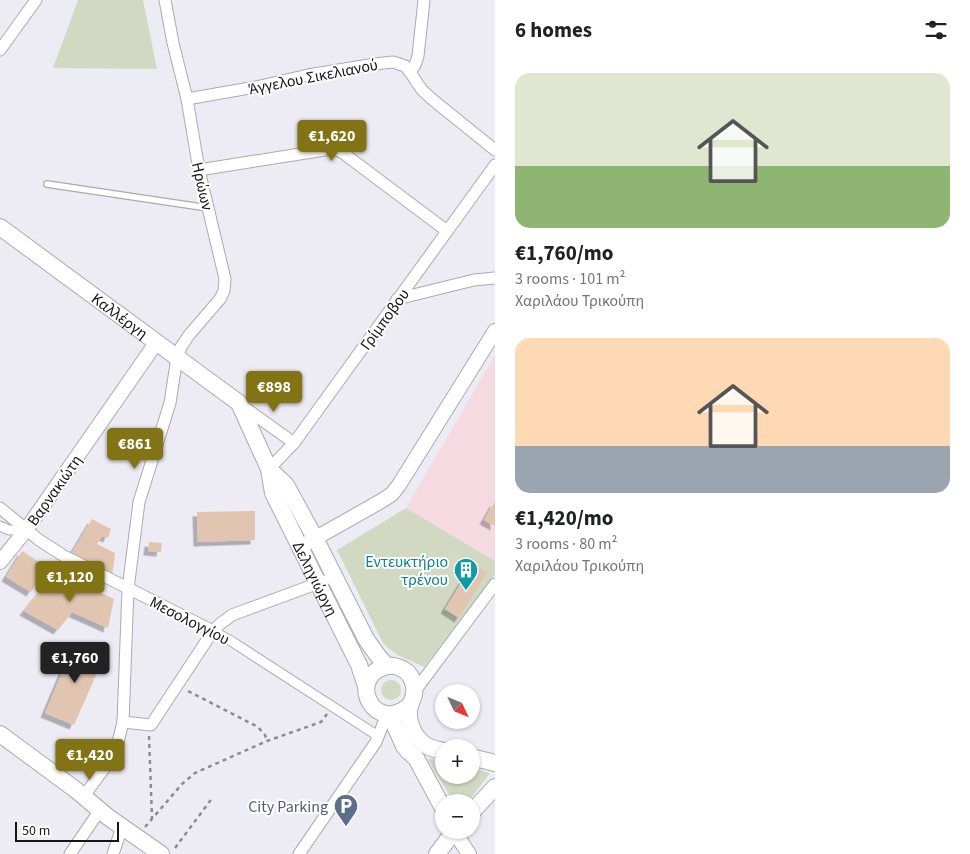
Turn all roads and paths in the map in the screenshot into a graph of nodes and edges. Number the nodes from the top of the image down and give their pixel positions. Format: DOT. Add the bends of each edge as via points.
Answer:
graph roads {
  1 [pos="36,0"];
  2 [pos="166,0"];
  3 [pos="424,0"];
  4 [pos="0,50"];
  5 [pos="410,72"];
  6 [pos="187,99"];
  7 [pos="495,150"];
  8 [pos="495,165"];
  9 [pos="199,170"];
  10 [pos="47,184"];
  11 [pos="208,208"];
  12 [pos="0,227"];
  13 [pos="447,231"];
  14 [pos="495,278"];
  15 [pos="398,300"];
  16 [pos="495,331"];
  17 [pos="156,343"];
  18 [pos="176,357"];
  19 [pos="239,404"];
  20 [pos="294,443"];
  21 [pos="269,470"];
  22 [pos="0,508"];
  23 [pos="0,526"];
  24 [pos="26,530"];
  25 [pos="316,538"];
  26 [pos="300,547"];
  27 [pos="0,562"];
  28 [pos="335,577"];
  29 [pos="318,583"];
  30 [pos="495,584"];
  31 [pos="128,589"];
  32 [pos="213,631"];
  33 [pos="387,666"];
  34 [pos="178,685"];
  35 [pos="366,686"];
  36 [pos="412,698"];
  37 [pos="332,707"];
  38 [pos="388,714"];
  39 [pos="123,722"];
  40 [pos="149,725"];
  41 [pos="0,734"];
  42 [pos="377,739"];
  43 [pos="401,739"];
  44 [pos="267,741"];
  45 [pos="435,749"];
  46 [pos="435,750"];
  47 [pos="416,758"];
  48 [pos="480,760"];
  49 [pos="495,763"];
  50 [pos="495,787"];
  51 [pos="435,794"];
  52 [pos="84,796"];
  53 [pos="213,797"];
  54 [pos="480,803"];
  55 [pos="100,810"];
  56 [pos="152,819"];
  57 [pos="122,827"];
  58 [pos="137,837"];
  59 [pos="448,839"];
  60 [pos="460,839"];
  61 [pos="70,854"];
  62 [pos="113,854"];
  63 [pos="161,854"];
  64 [pos="171,854"];
  65 [pos="299,854"];
  66 [pos="437,854"];
  67 [pos="469,854"];
  1 -- 4 [label="street"];
  2 -- 6 [label="street, Ηρώων"];
  3 -- 5 [label="street" via="418,56"];
  5 -- 6 [label="street, Άγγελου Σικελιανού" via="402,64 388,62"];
  5 -- 7 [label="street, Άγγελου Σικελιανού" via="433,100"];
  6 -- 9 [label="street, Ηρώων"];
  8 -- 13 [label="street, Γρίμποβου"];
  9 -- 11 [label="street, Ηρώων"];
  9 -- 13 [label="street" via="337,150"];
  10 -- 11 [label="lane"];
  11 -- 18 [label="street, Ηρώων" via="225,279 224,287 220,299 189,335"];
  12 -- 17 [label="main road, Καλλέργη"];
  13 -- 15 [label="street, Γρίμποβου"];
  14 -- 15 [label="street" via="474,280"];
  15 -- 20 [label="street, Γρίμποβου"];
  16 -- 25 [label="street" via="400,485 383,500"];
  17 -- 18 [label="main road, Καλλέργη"];
  17 -- 24 [label="street, Βαρνακιώτη"];
  18 -- 19 [label="main road, Καλλέργη"];
  18 -- 31 [label="street" via="170,403 140,502"];
  19 -- 20 [label="street"];
  19 -- 21 [label="main road, Δεληγιώργη"];
  20 -- 21 [label="street, Γρίμποβου"];
  21 -- 25 [label="main road, Δεληγιώργη" via="286,485"];
  21 -- 26 [label="main road, Δεληγιώργη" via="273,493"];
  22 -- 24 [label="street, Μεσολογγίου"];
  23 -- 24 [label="street" via="8,530"];
  24 -- 27 [label="street, Βαρνακιώτη"];
  24 -- 31 [label="street, Μεσολογγίου" via="64,556"];
  25 -- 26 [label="street"];
  25 -- 28 [label="main road, Δεληγιώργη"];
  26 -- 29 [label="main road, Δεληγιώργη"];
  28 -- 29 [label="street"];
  28 -- 33 [label="main road, Δεληγιώργη" via="366,639"];
  29 -- 32 [label="street" via="232,615"];
  29 -- 35 [label="main road, Δεληγιώργη" via="359,665"];
  30 -- 36 [label="street"];
  31 -- 32 [label="street, Μεσολογγίου"];
  31 -- 39 [label="street"];
  32 -- 34 [label="street"];
  32 -- 37 [label="street, Μεσολογγίου"];
  33 -- 35 [label="main road" via="372,674"];
  33 -- 36 [label="main road" via="400,667 411,677 414,684"];
  34 -- 40 [label="street"];
  34 -- 44 [label="path" via="258,727"];
  35 -- 38 [label="main road" via="370,704"];
  36 -- 38 [label="main road" via="404,710"];
  36 -- 45 [label="main road" via="408,713 410,722 417,736"];
  37 -- 42 [label="street, Μεσολογγίου"];
  37 -- 44 [label="path" via="321,722"];
  38 -- 42 [label="street"];
  38 -- 43 [label="main road"];
  39 -- 40 [label="street"];
  39 -- 52 [label="street" via="111,758"];
  40 -- 56 [label="path"];
  41 -- 52 [label="main road"];
  42 -- 43 [label="street"];
  42 -- 65 [label="street"];
  43 -- 47 [label="main road"];
  44 -- 56 [label="path" via="190,776"];
  46 -- 47 [label="main road" via="424,751"];
  47 -- 51 [label="main road"];
  48 -- 49 [label="main road"];
  50 -- 54 [label="main road"];
  52 -- 55 [label="main road"];
  53 -- 64 [label="path"];
  55 -- 57 [label="main road"];
  55 -- 61 [label="street"];
  56 -- 58 [label="path"];
  57 -- 58 [label="main road"];
  57 -- 62 [label="street"];
  58 -- 63 [label="main road"];
  59 -- 66 [label="main road"];
  60 -- 67 [label="street"];
}
